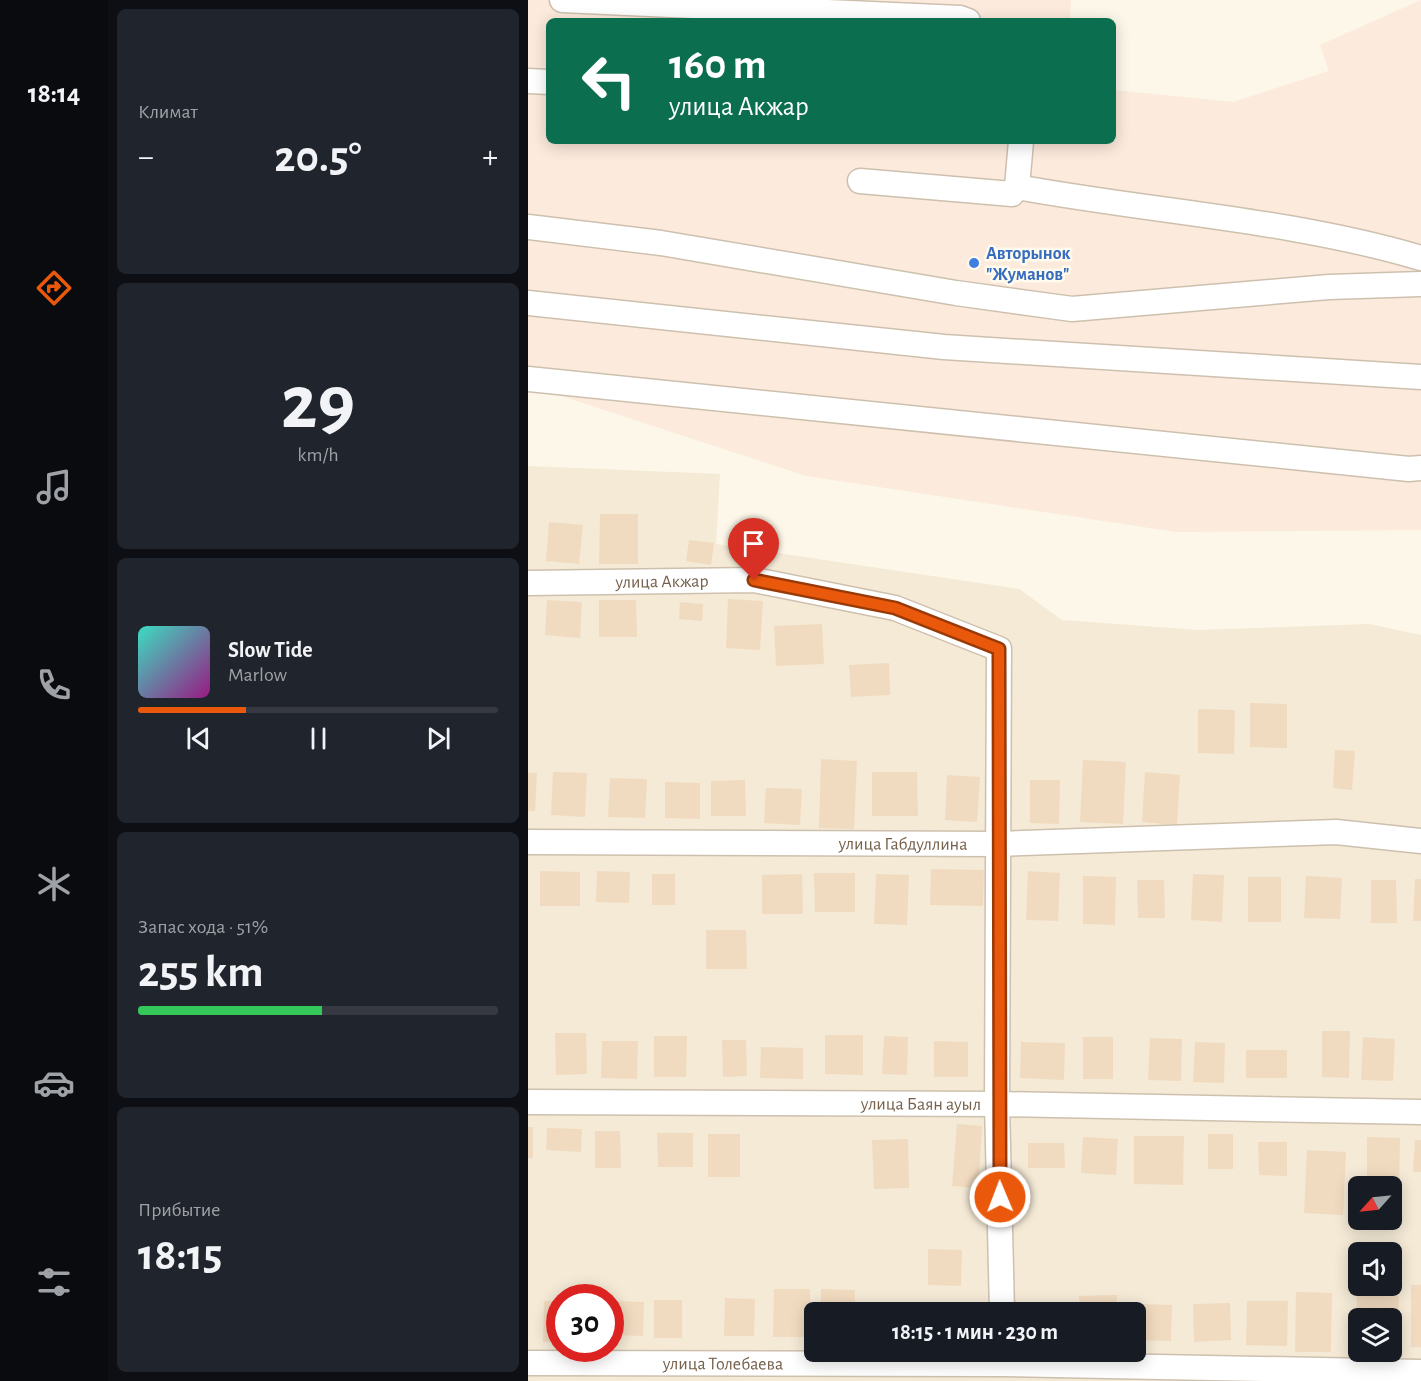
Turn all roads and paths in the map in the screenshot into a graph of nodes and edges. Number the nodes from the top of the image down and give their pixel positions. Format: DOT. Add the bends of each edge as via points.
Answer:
graph roads {
  1 [pos="562,0"];
  2 [pos="720,4"];
  3 [pos="960,18"];
  4 [pos="528,81"];
  5 [pos="546,82"];
  6 [pos="1021,144"];
  7 [pos="860,181"];
  8 [pos="1017,187"];
  9 [pos="528,227"];
  10 [pos="1421,258"];
  11 [pos="1421,284"];
  12 [pos="528,303"];
  13 [pos="1421,377"];
  14 [pos="528,379"];
  15 [pos="1421,468"];
  16 [pos="528,583"];
  17 [pos="1421,841"];
  18 [pos="528,842"];
  19 [pos="998,844"];
  20 [pos="528,1101"];
  21 [pos="998,1104"];
  22 [pos="1421,1112"];
  23 [pos="1002,1302"];
  24 [pos="528,1363"];
  25 [pos="1003,1366"];
  26 [pos="1421,1372"];
  1 -- 2 [label="street"];
  2 -- 3 [label="street"];
  4 -- 5 [label="street"];
  6 -- 8 [label="street"];
  7 -- 8 [label="street" via="1005,195 1012,194"];
  8 -- 10 [label="street" via="1278,224 1359,240"];
  9 -- 11 [label="street" via="661,243 1072,309 1329,287"];
  12 -- 13 [label="street" via="944,347"];
  14 -- 15 [label="street" via="1409,470"];
  16 -- 19 [label="street, улица Акжар" via="754,580 895,608 999,649"];
  17 -- 19 [label="street, улица Габдуллина" via="1336,832"];
  18 -- 19 [label="street, улица Габдуллина"];
  19 -- 21 [label="street"];
  20 -- 21 [label="street, улица Баян ауыл"];
  21 -- 22 [label="street, улица Баян ауыл"];
  21 -- 23 [label="street"];
  24 -- 25 [label="street, улица Толебаева"];
  25 -- 26 [label="street, улица Толебаева"];
}
